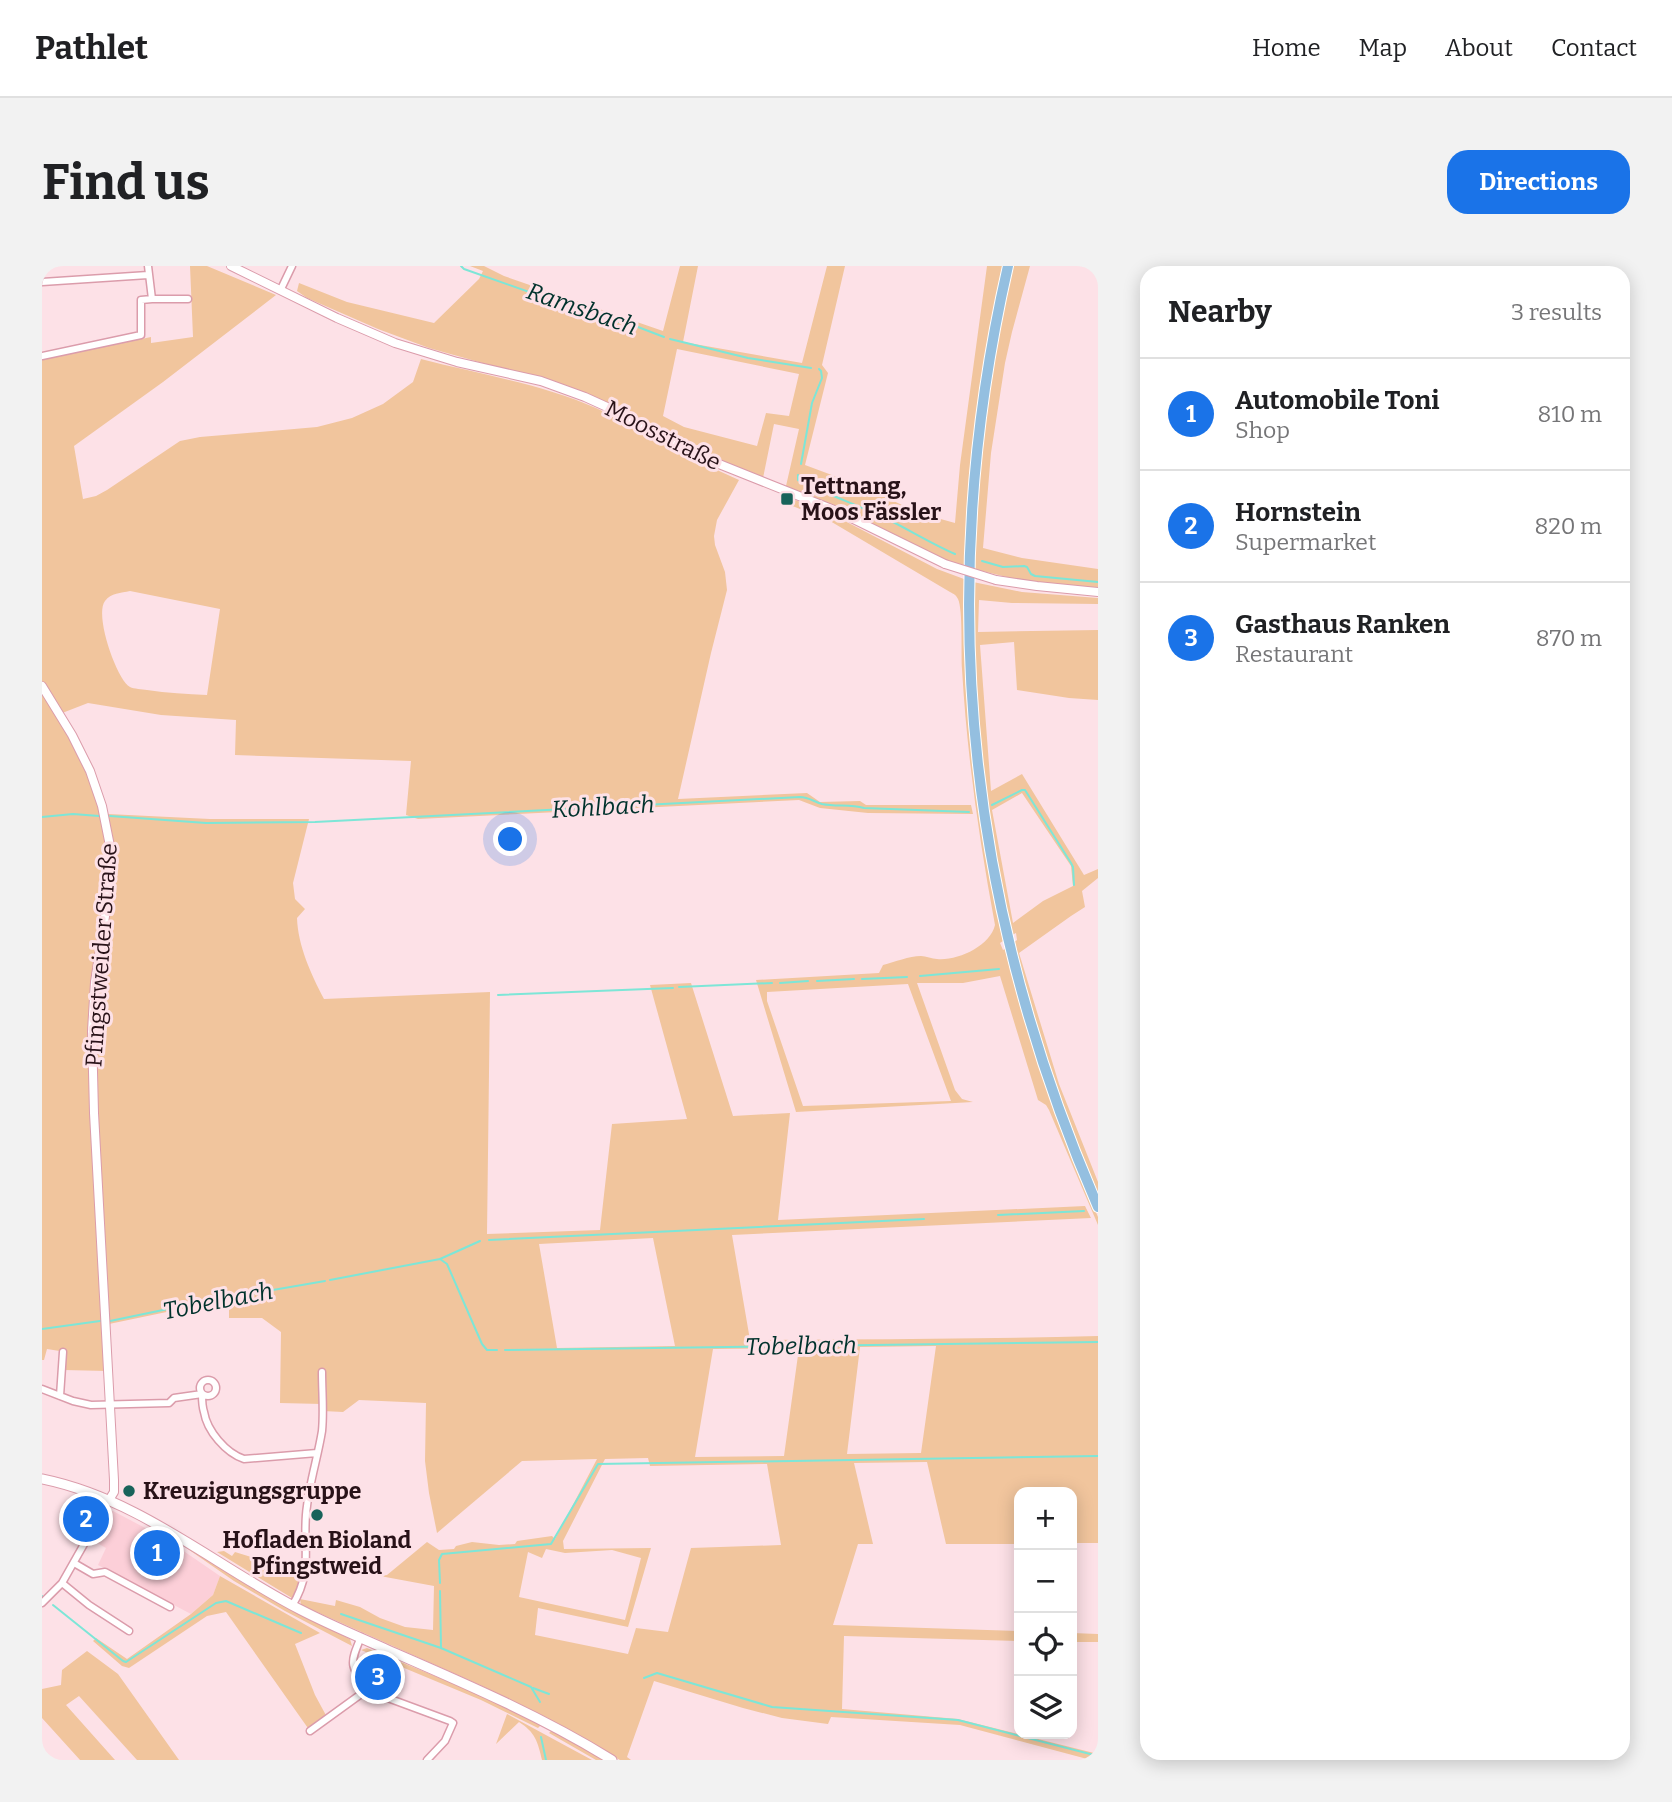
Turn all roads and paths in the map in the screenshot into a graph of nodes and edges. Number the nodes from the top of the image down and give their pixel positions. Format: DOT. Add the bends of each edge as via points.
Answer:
graph roads {
  1 [pos="149,266"];
  2 [pos="231,266"];
  3 [pos="292,266"];
  4 [pos="1008,266"];
  5 [pos="148,275"];
  6 [pos="42,282"];
  7 [pos="281,289"];
  8 [pos="152,299"];
  9 [pos="188,299"];
  10 [pos="42,356"];
  11 [pos="1098,592"];
  12 [pos="42,686"];
  13 [pos="1098,1207"];
  14 [pos="63,1352"];
  15 [pos="322,1372"];
  16 [pos="42,1389"];
  17 [pos="60,1395"];
  18 [pos="111,1404"];
  19 [pos="317,1453"];
  20 [pos="42,1479"];
  21 [pos="109,1500"];
  22 [pos="74,1563"];
  23 [pos="62,1583"];
  24 [pos="42,1603"];
  25 [pos="292,1606"];
  26 [pos="170,1607"];
  27 [pos="129,1631"];
  28 [pos="361,1637"];
  29 [pos="368,1689"];
  30 [pos="310,1731"];
  31 [pos="427,1760"];
  32 [pos="612,1760"];
  1 -- 5 [label="street"];
  2 -- 7 [label="street, Moosstraße"];
  3 -- 7 [label="street"];
  4 -- 13 [label="main road" via="981,412 970,526 968,633 976,756 994,877 1016,973 1054,1098"];
  5 -- 6 [label="street"];
  5 -- 8 [label="street"];
  7 -- 11 [label="street, Moosstraße, bridge" via="409,348 541,381 585,397 704,458 839,512 945,564 996,580"];
  8 -- 9 [label="street"];
  8 -- 10 [label="street" via="141,300 141,335"];
  12 -- 18 [label="street, Pfingstweider Straße" via="90,771 110,846 92,1031"];
  14 -- 17 [label="street"];
  15 -- 19 [label="street" via="323,1414"];
  16 -- 17 [label="street"];
  17 -- 18 [label="street" via="82,1403"];
  18 -- 19 [label="street" via="169,1403 174,1398 202,1394 208,1424 224,1445 244,1460"];
  18 -- 21 [label="street, Pfingstweider Straße" via="114,1492"];
  19 -- 25 [label="street" via="306,1514 306,1574"];
  20 -- 21 [label="main road"];
  21 -- 22 [label="street"];
  21 -- 25 [label="main road"];
  22 -- 23 [label="street"];
  22 -- 26 [label="street" via="93,1574 106,1572"];
  23 -- 24 [label="street"];
  23 -- 27 [label="street"];
  25 -- 28 [label="main road"];
  28 -- 29 [label="street" via="353,1668"];
  28 -- 32 [label="main road" via="508,1703"];
  29 -- 30 [label="street"];
  29 -- 31 [label="street" via="453,1723 445,1741"];
}
